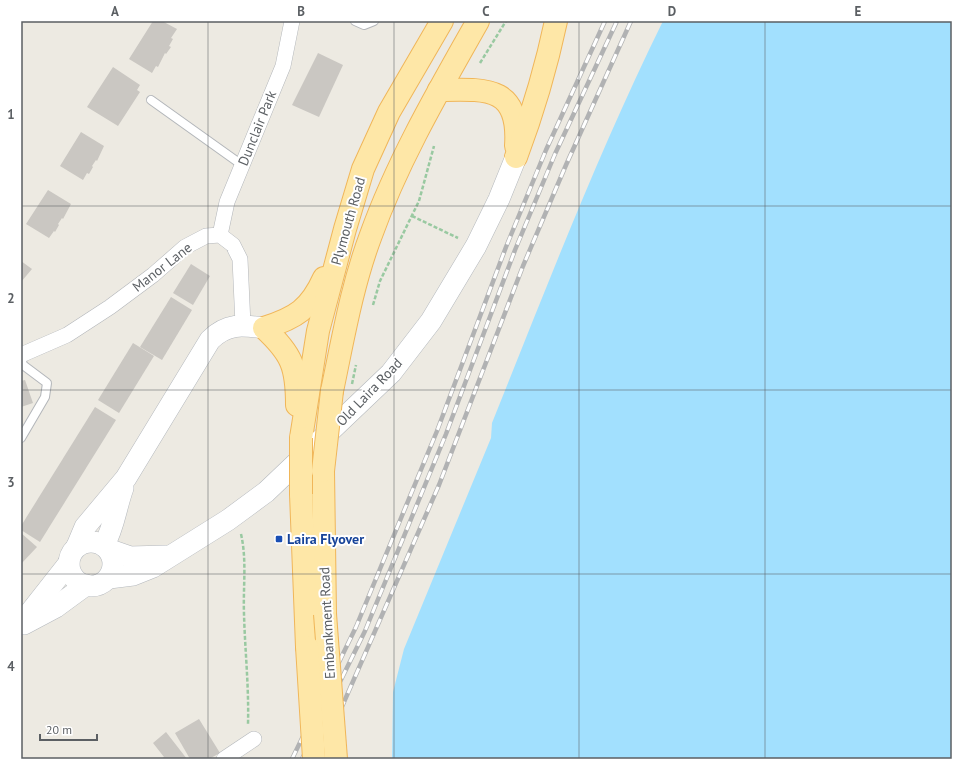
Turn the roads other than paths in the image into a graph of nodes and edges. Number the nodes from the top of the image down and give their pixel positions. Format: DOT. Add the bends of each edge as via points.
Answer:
graph roads {
  1 [pos="292,21"];
  2 [pos="355,21"];
  3 [pos="374,21"];
  4 [pos="442,21"];
  5 [pos="478,21"];
  6 [pos="556,21"];
  7 [pos="439,90"];
  8 [pos="151,100"];
  9 [pos="516,157"];
  10 [pos="242,165"];
  11 [pos="345,229"];
  12 [pos="220,235"];
  13 [pos="242,325"];
  14 [pos="264,328"];
  15 [pos="21,356"];
  16 [pos="332,391"];
  17 [pos="302,435"];
  18 [pos="21,438"];
  19 [pos="126,478"];
  20 [pos="107,548"];
  21 [pos="73,555"];
  22 [pos="173,555"];
  23 [pos="109,578"];
  24 [pos="86,585"];
  25 [pos="21,625"];
  26 [pos="251,741"];
  27 [pos="224,759"];
  28 [pos="314,759"];
  29 [pos="336,759"];
  1 -- 10 [label="street, Dunclair Park" via="283,66"];
  2 -- 3 [label="lane" via="364,26"];
  4 -- 11 [label="main road, Plymouth Road" via="389,112 363,169"];
  5 -- 7 [label="main road, Plymouth Road"];
  6 -- 9 [label="main road" via="544,73"];
  7 -- 9 [label="main road" via="498,94 512,109 517,127"];
  7 -- 16 [label="main road, Plymouth Road" via="404,156 370,235 354,292"];
  8 -- 10 [label="lane"];
  9 -- 22 [label="main road, Old Laira Road" via="476,246 431,321 391,374 266,492 236,515"];
  10 -- 12 [label="street, Dunclair Park" via="228,202"];
  11 -- 14 [label="main road" via="309,305 288,321"];
  11 -- 17 [label="main road, Plymouth Road" via="318,331"];
  12 -- 13 [label="street" via="233,245 240,259"];
  12 -- 15 [label="street, Manor Lane" via="206,236 185,247 110,308 67,335"];
  13 -- 14 [label="main road"];
  13 -- 19 [label="main road" via="223,329 204,347"];
  14 -- 17 [label="main road" via="280,343 291,359 297,381 296,414"];
  15 -- 18 [label="lane" via="23,365 47,383 45,397"];
  16 -- 29 [label="main road, Embankment Road, bridge" via="323,472 325,614"];
  17 -- 28 [label="main road, Embankment Road, bridge" via="301,494"];
  19 -- 20 [label="main road"];
  19 -- 21 [label="main road" via="85,527"];
  20 -- 21 [label="main road" via="90,541"];
  20 -- 22 [label="main road, Old Laira Road" via="130,558"];
  20 -- 23 [label="main road" via="114,564"];
  21 -- 24 [label="main road" via="74,577"];
  21 -- 25 [label="main road"];
  22 -- 23 [label="main road, Old Laira Road" via="154,567 133,575"];
  23 -- 24 [label="main road" via="99,585"];
  24 -- 25 [label="main road" via="56,607"];
  26 -- 27 [label="street"];
}
